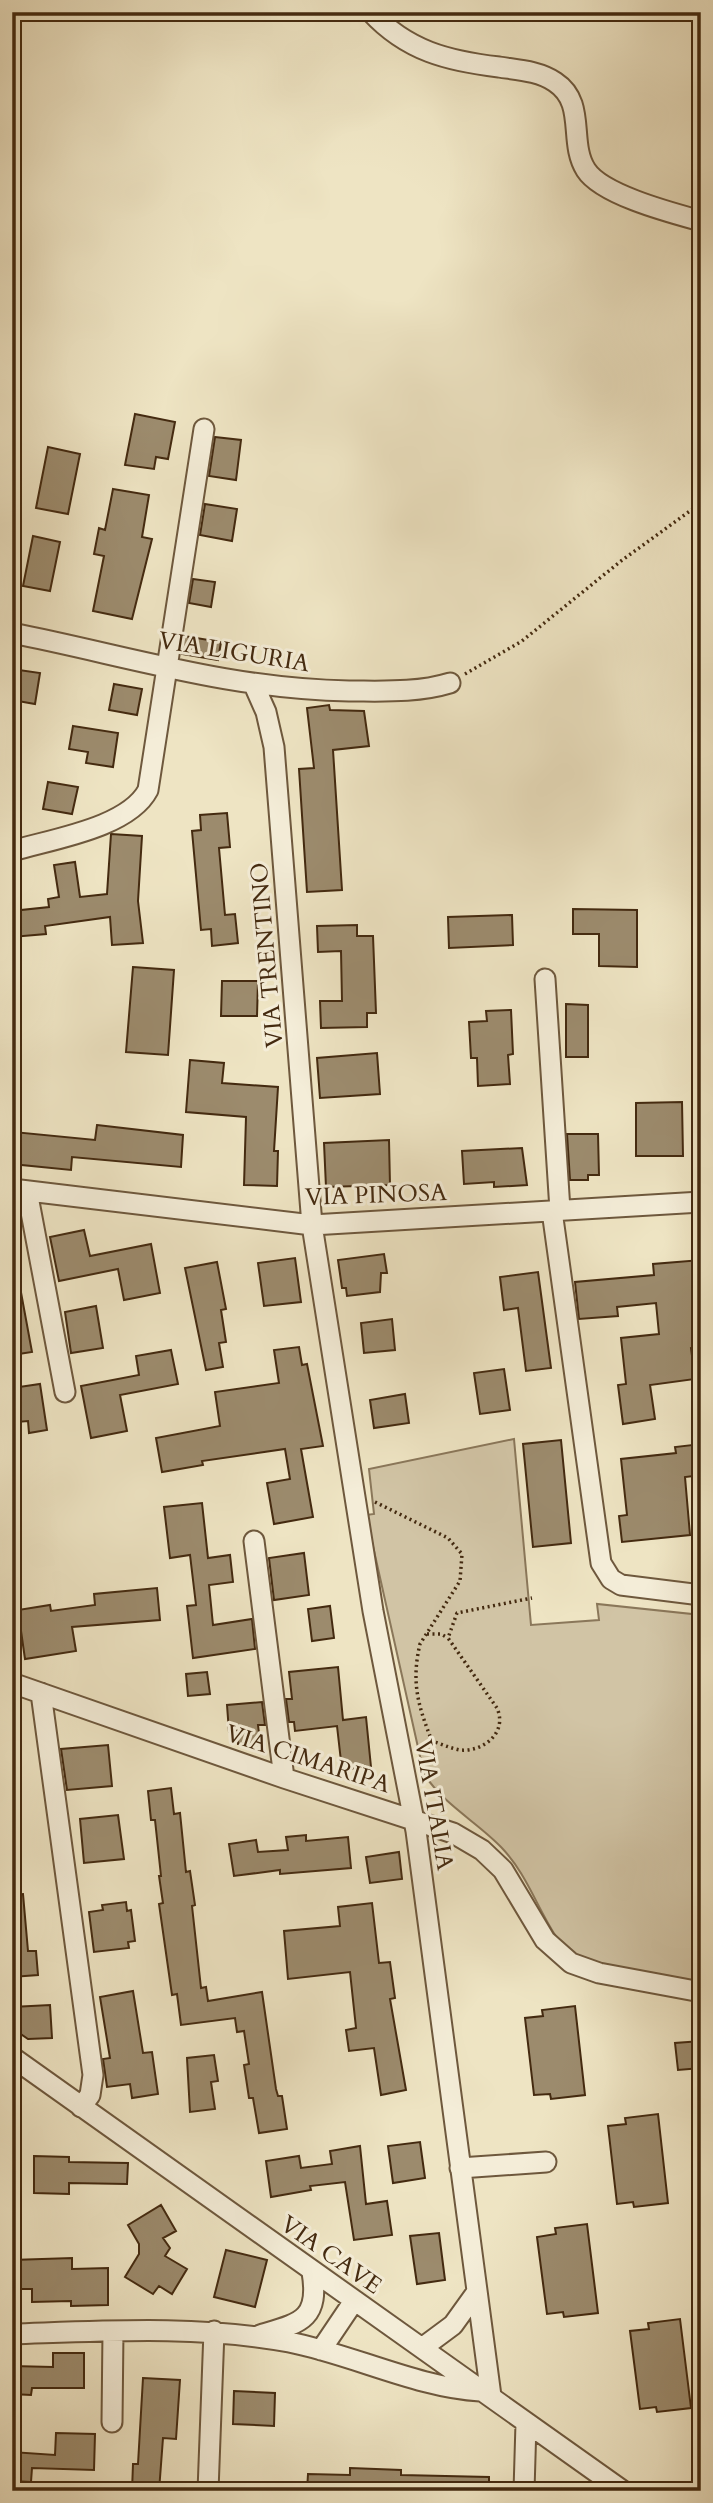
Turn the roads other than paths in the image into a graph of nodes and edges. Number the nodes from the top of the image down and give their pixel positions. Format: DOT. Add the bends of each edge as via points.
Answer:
graph roads {
  1 [pos="370,12"];
  2 [pos="701,221"];
  3 [pos="204,429"];
  4 [pos="12,633"];
  5 [pos="167,668"];
  6 [pos="450,683"];
  7 [pos="254,685"];
  8 [pos="12,851"];
  9 [pos="545,979"];
  10 [pos="19,1190"];
  11 [pos="701,1202"];
  12 [pos="556,1211"];
  13 [pos="312,1224"];
  14 [pos="65,1392"];
  15 [pos="254,1541"];
  16 [pos="701,1595"];
  17 [pos="12,1683"];
  18 [pos="41,1693"];
  19 [pos="284,1779"];
  20 [pos="414,1819"];
  21 [pos="701,1992"];
  22 [pos="12,2057"];
  23 [pos="81,2107"];
  24 [pos="546,2162"];
  25 [pos="460,2168"];
  26 [pos="312,2272"];
  27 [pos="476,2293"];
  28 [pos="354,2301"];
  29 [pos="113,2331"];
  30 [pos="214,2331"];
  31 [pos="12,2333"];
  32 [pos="255,2337"];
  33 [pos="422,2348"];
  34 [pos="321,2350"];
  35 [pos="487,2394"];
  36 [pos="112,2422"];
  37 [pos="526,2423"];
  38 [pos="208,2491"];
  39 [pos="524,2491"];
  40 [pos="623,2491"];
  1 -- 2 [label="street" via="429,54 526,71 554,81 572,102 580,156 591,176 622,193"];
  3 -- 5 [label="street"];
  4 -- 5 [label="street, VIA LIGURIA"];
  5 -- 7 [label="street, VIA LIGURIA"];
  5 -- 8 [label="street" via="153,774 139,803 111,821"];
  6 -- 7 [label="street, VIA LIGURIA" via="388,691"];
  7 -- 13 [label="street, VIA TRENTINO" via="274,747"];
  9 -- 12 [label="street"];
  10 -- 13 [label="street, VIA PINOSA"];
  10 -- 14 [label="street"];
  11 -- 12 [label="street, VIA PINOSA"];
  12 -- 13 [label="street, VIA PINOSA"];
  12 -- 16 [label="street" via="601,1563 621,1585"];
  13 -- 20 [label="street, VIA ITALIA" via="373,1611"];
  15 -- 19 [label="street"];
  17 -- 18 [label="street, VIA CIMARIPA"];
  18 -- 19 [label="street, VIA CIMARIPA"];
  18 -- 23 [label="street" via="93,2075 92,2091"];
  19 -- 20 [label="street, VIA CIMARIPA"];
  20 -- 21 [label="street, VIA CIMARIPA" via="453,1833 489,1857 513,1884 545,1940 571,1963 599,1973"];
  20 -- 25 [label="street, VIA ITALIA"];
  22 -- 23 [label="street, VIA CAVE"];
  23 -- 26 [label="street, VIA CAVE"];
  24 -- 25 [label="street"];
  25 -- 27 [label="street, VIA ITALIA"];
  26 -- 28 [label="street, VIA CAVE"];
  26 -- 32 [label="street" via="314,2301 306,2316"];
  27 -- 33 [label="street" via="453,2325"];
  27 -- 35 [label="street, VIA ITALIA"];
  28 -- 33 [label="street, VIA CAVE"];
  28 -- 34 [label="street"];
  29 -- 30 [label="street"];
  29 -- 31 [label="street"];
  29 -- 36 [label="street"];
  30 -- 32 [label="street"];
  30 -- 38 [label="street"];
  32 -- 34 [label="street"];
  33 -- 35 [label="street, VIA CAVE"];
  34 -- 35 [label="street"];
  35 -- 37 [label="street, VIA CAVE"];
  37 -- 39 [label="street"];
  37 -- 40 [label="street, VIA CAVE"];
}
